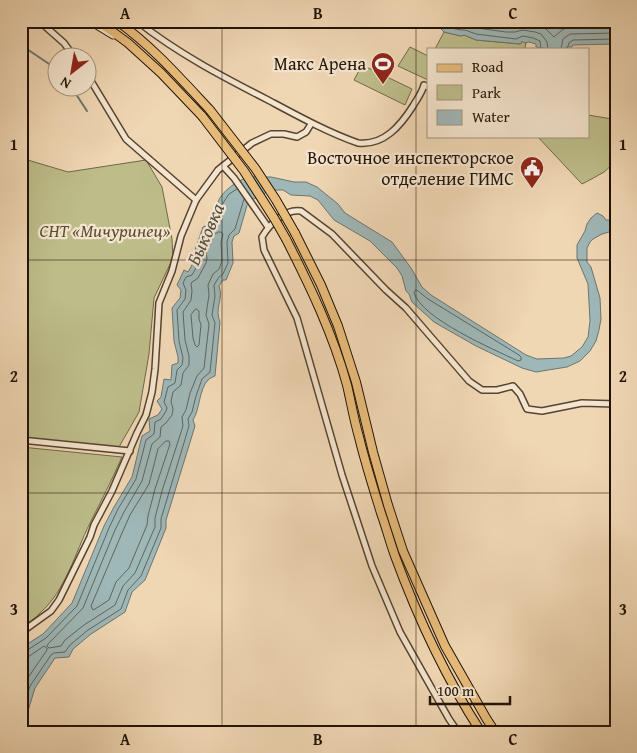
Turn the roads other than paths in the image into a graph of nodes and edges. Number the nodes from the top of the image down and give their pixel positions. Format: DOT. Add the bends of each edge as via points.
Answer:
graph roads {
  1 [pos="39,21"];
  2 [pos="90,21"];
  3 [pos="98,21"];
  4 [pos="117,21"];
  5 [pos="122,21"];
  6 [pos="137,21"];
  7 [pos="134,33"];
  8 [pos="67,48"];
  9 [pos="136,50"];
  10 [pos="427,86"];
  11 [pos="98,93"];
  12 [pos="311,124"];
  13 [pos="223,166"];
  14 [pos="196,200"];
  15 [pos="268,227"];
  16 [pos="616,404"];
  17 [pos="21,440"];
  18 [pos="130,451"];
  19 [pos="26,629"];
  20 [pos="458,732"];
  21 [pos="482,732"];
  22 [pos="495,732"];
  1 -- 8 [label="street"];
  2 -- 9 [label="main road"];
  3 -- 9 [label="main road"];
  4 -- 7 [label="main road"];
  5 -- 7 [label="main road"];
  6 -- 12 [label="street" via="232,82"];
  7 -- 22 [label="main road, bridge" via="210,110 255,168 295,233 338,326 404,551 446,646"];
  9 -- 21 [label="main road, bridge" via="202,116 244,170 310,286 347,384 361,446 394,556 435,650"];
  10 -- 12 [label="street" via="424,85 395,130 381,140 358,143"];
  11 -- 14 [label="street" via="126,139"];
  12 -- 13 [label="street" via="297,137 270,134 252,143"];
  13 -- 14 [label="street"];
  13 -- 15 [label="street"];
  14 -- 18 [label="street" via="158,303 152,392"];
  15 -- 16 [label="street" via="279,217 295,210 332,234 406,308 469,381 482,390 513,386 527,409 542,410 582,403"];
  15 -- 20 [label="street" via="262,237 264,250 297,318 372,566 400,632"];
  17 -- 18 [label="street"];
  18 -- 19 [label="street" via="59,600 51,611"];
}
